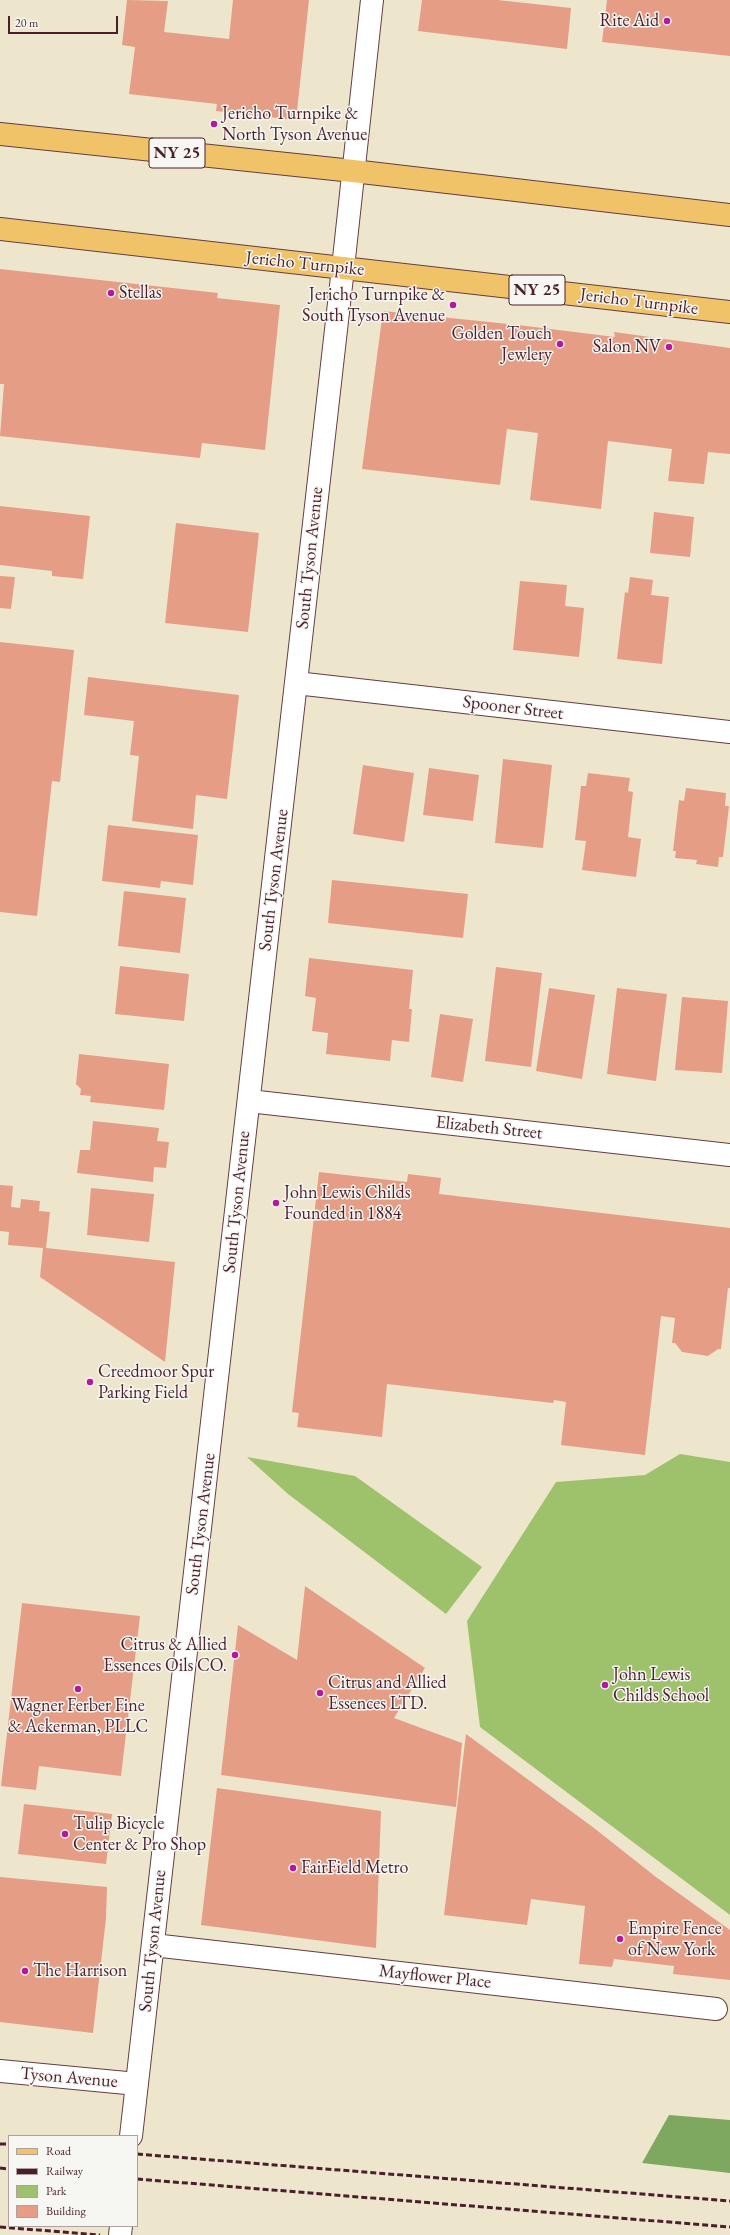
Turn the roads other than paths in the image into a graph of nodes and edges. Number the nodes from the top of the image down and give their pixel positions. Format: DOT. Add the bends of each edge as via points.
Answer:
graph roads {
  1 [pos="372,0"];
  2 [pos="0,134"];
  3 [pos="354,171"];
  4 [pos="730,215"];
  5 [pos="0,228"];
  6 [pos="343,268"];
  7 [pos="730,312"];
  8 [pos="296,683"];
  9 [pos="730,732"];
  10 [pos="248,1101"];
  11 [pos="730,1154"];
  12 [pos="153,1945"];
  13 [pos="716,2008"];
  14 [pos="0,2071"];
  15 [pos="137,2084"];
  16 [pos="131,2135"];
  1 -- 3 [label="street, South Tyson Avenue"];
  2 -- 3 [label="main road, NY 25"];
  3 -- 4 [label="main road, NY 25"];
  3 -- 6 [label="street, South Tyson Avenue"];
  5 -- 6 [label="main road, Jericho Turnpike / NY 25"];
  6 -- 7 [label="main road, Jericho Turnpike / NY 25"];
  6 -- 8 [label="street, South Tyson Avenue"];
  8 -- 9 [label="street, Spooner Street"];
  8 -- 10 [label="street, South Tyson Avenue"];
  10 -- 11 [label="street, Elizabeth Street"];
  10 -- 12 [label="street, South Tyson Avenue"];
  12 -- 13 [label="street, Mayflower Place"];
  12 -- 15 [label="street, South Tyson Avenue"];
  14 -- 15 [label="street, Tyson Avenue"];
  15 -- 16 [label="street, South Tyson Avenue"];
}
